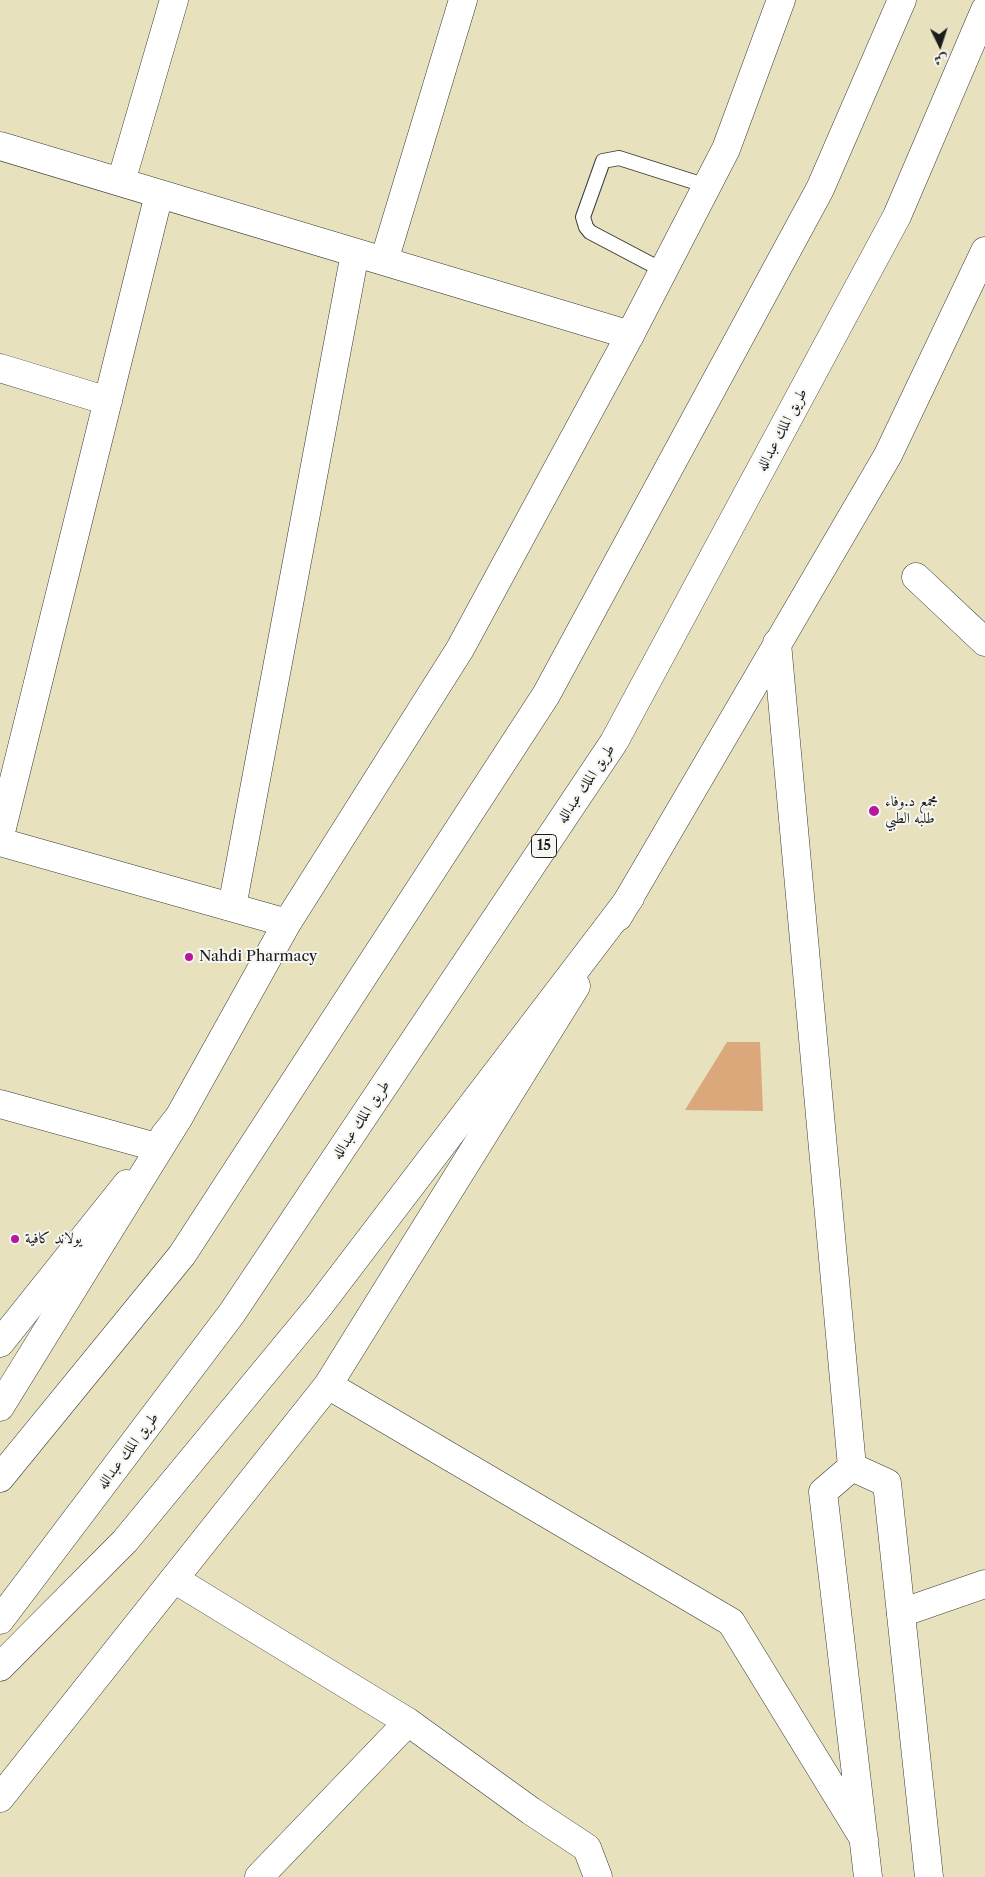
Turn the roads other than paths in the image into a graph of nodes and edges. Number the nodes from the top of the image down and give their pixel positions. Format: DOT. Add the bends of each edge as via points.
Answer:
graph roads {
  1 [pos="174,0"];
  2 [pos="463,0"];
  3 [pos="782,0"];
  4 [pos="902,0"];
  5 [pos="985,10"];
  6 [pos="0,146"];
  7 [pos="121,182"];
  8 [pos="707,186"];
  9 [pos="159,194"];
  10 [pos="985,251"];
  11 [pos="355,253"];
  12 [pos="384,261"];
  13 [pos="664,271"];
  14 [pos="630,336"];
  15 [pos="0,368"];
  16 [pos="108,401"];
  17 [pos="916,577"];
  18 [pos="985,642"];
  19 [pos="778,643"];
  20 [pos="0,836"];
  21 [pos="0,842"];
  22 [pos="630,898"];
  23 [pos="232,907"];
  24 [pos="287,923"];
  25 [pos="0,1104"];
  26 [pos="179,1117"];
  27 [pos="156,1147"];
  28 [pos="0,1343"];
  29 [pos="328,1384"];
  30 [pos="0,1407"];
  31 [pos="852,1466"];
  32 [pos="0,1478"];
  33 [pos="174,1579"];
  34 [pos="985,1584"];
  35 [pos="901,1613"];
  36 [pos="0,1620"];
  37 [pos="0,1667"];
  38 [pos="408,1722"];
  39 [pos="0,1798"];
  40 [pos="864,1839"];
  41 [pos="259,1877"];
  42 [pos="598,1877"];
  43 [pos="868,1877"];
  44 [pos="929,1877"];
  1 -- 7 [label="main road"];
  2 -- 12 [label="main road"];
  3 -- 8 [label="main road" via="726,149"];
  4 -- 32 [label="main road" via="820,189 546,695 182,1255"];
  5 -- 36 [label="main road, طريق الملك عبدالله / 15" via="897,216 614,742 232,1313"];
  6 -- 7 [label="main road"];
  7 -- 9 [label="main road"];
  8 -- 13 [label="main road"];
  8 -- 13 [label="lane" via="619,158 603,161 583,217 586,227"];
  9 -- 11 [label="main road"];
  9 -- 16 [label="main road"];
  10 -- 19 [label="main road" via="888,455"];
  11 -- 12 [label="main road"];
  11 -- 23 [label="main road"];
  12 -- 14 [label="main road"];
  13 -- 14 [label="main road"];
  14 -- 24 [label="main road" via="460,648"];
  15 -- 16 [label="main road"];
  16 -- 20 [label="main road"];
  17 -- 18 [label="main road"];
  19 -- 22 [label="main road"];
  19 -- 31 [label="main road"];
  21 -- 23 [label="main road"];
  22 -- 29 [label="main road"];
  22 -- 37 [label="main road" via="319,1306 125,1541"];
  23 -- 24 [label="main road"];
  24 -- 26 [label="main road"];
  25 -- 27 [label="main road"];
  26 -- 27 [label="main road"];
  26 -- 30 [label="main road"];
  27 -- 28 [label="main road"];
  29 -- 33 [label="main road"];
  29 -- 40 [label="main road" via="731,1622"];
  31 -- 35 [label="main road" via="887,1483"];
  31 -- 40 [label="main road" via="823,1492"];
  33 -- 38 [label="main road"];
  33 -- 39 [label="main road"];
  34 -- 35 [label="main road"];
  35 -- 44 [label="main road"];
  38 -- 41 [label="main road"];
  38 -- 42 [label="main road" via="586,1848"];
  40 -- 43 [label="main road"];
}
